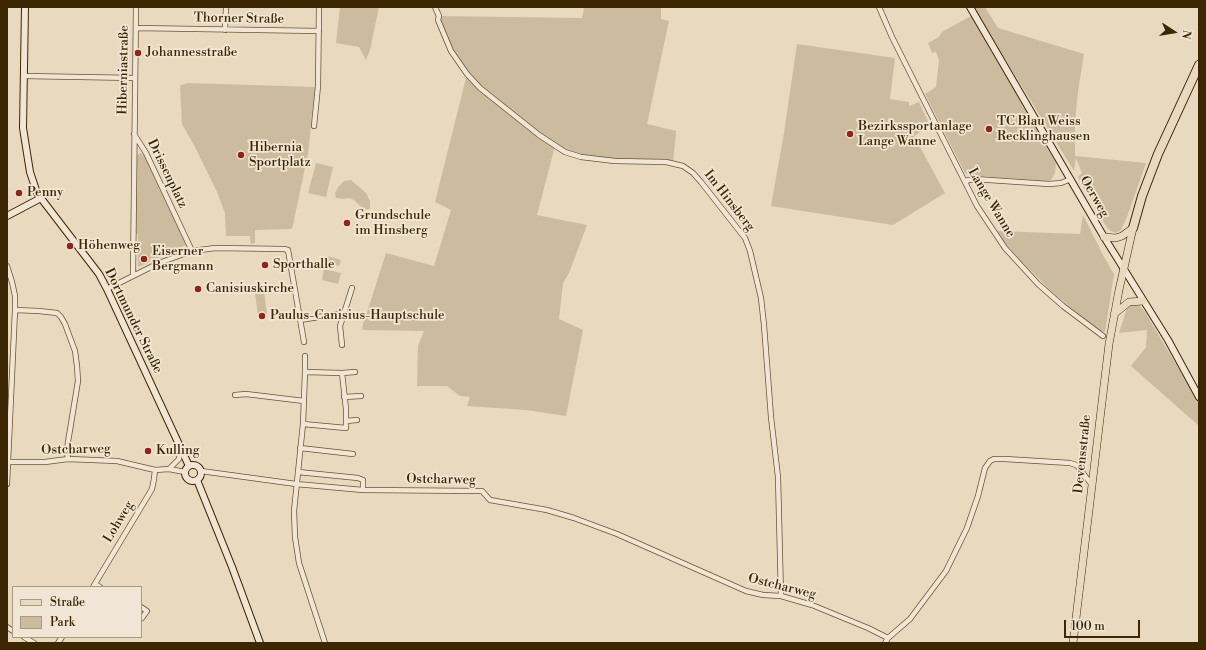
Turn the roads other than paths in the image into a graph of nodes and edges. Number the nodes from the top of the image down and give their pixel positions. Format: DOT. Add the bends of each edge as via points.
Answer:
graph roads {
  1 [pos="25,7"];
  2 [pos="136,7"];
  3 [pos="226,7"];
  4 [pos="319,7"];
  5 [pos="435,7"];
  6 [pos="879,7"];
  7 [pos="970,7"];
  8 [pos="136,28"];
  9 [pos="225,30"];
  10 [pos="319,31"];
  11 [pos="1199,65"];
  12 [pos="24,76"];
  13 [pos="134,78"];
  14 [pos="314,126"];
  15 [pos="134,134"];
  16 [pos="1071,179"];
  17 [pos="965,182"];
  18 [pos="41,198"];
  19 [pos="7,216"];
  20 [pos="1133,228"];
  21 [pos="1104,237"];
  22 [pos="192,251"];
  23 [pos="7,266"];
  24 [pos="1124,268"];
  25 [pos="133,276"];
  26 [pos="352,288"];
  27 [pos="107,289"];
  28 [pos="1143,301"];
  29 [pos="15,310"];
  30 [pos="344,314"];
  31 [pos="1114,314"];
  32 [pos="300,320"];
  33 [pos="1103,336"];
  34 [pos="304,342"];
  35 [pos="342,345"];
  36 [pos="305,356"];
  37 [pos="306,372"];
  38 [pos="355,372"];
  39 [pos="342,373"];
  40 [pos="235,395"];
  41 [pos="361,396"];
  42 [pos="1199,397"];
  43 [pos="344,398"];
  44 [pos="304,401"];
  45 [pos="357,420"];
  46 [pos="346,421"];
  47 [pos="303,424"];
  48 [pos="181,447"];
  49 [pos="300,448"];
  50 [pos="354,454"];
  51 [pos="68,459"];
  52 [pos="8,462"];
  53 [pos="187,469"];
  54 [pos="155,470"];
  55 [pos="169,470"];
  56 [pos="201,471"];
  57 [pos="298,472"];
  58 [pos="197,480"];
  59 [pos="7,484"];
  60 [pos="296,484"];
  61 [pos="1092,485"];
  62 [pos="364,490"];
  63 [pos="94,585"];
  64 [pos="781,596"];
  65 [pos="142,608"];
  66 [pos="142,618"];
  67 [pos="888,638"];
  68 [pos="260,643"];
  69 [pos="325,643"];
  70 [pos="885,643"];
  71 [pos="1073,643"];
  1 -- 12 [label="main road, Dortmunder Straße"];
  2 -- 8 [label="street, Hiberniastraße"];
  3 -- 9 [label="street"];
  4 -- 10 [label="street"];
  5 -- 64 [label="street, Im Hinsberg" via="451,51 467,74 480,88 539,135 565,152 581,157 666,162 683,166 701,182 745,238 756,275 764,325 778,477"];
  6 -- 17 [label="street, Lange Wanne"];
  7 -- 16 [label="main road, Oerweg"];
  8 -- 9 [label="street, Thorner Straße"];
  8 -- 13 [label="street, Hiberniastraße"];
  9 -- 10 [label="street, Thorner Straße"];
  10 -- 14 [label="street"];
  11 -- 20 [label="highway" via="1158,154"];
  12 -- 13 [label="street"];
  12 -- 18 [label="main road, Dortmunder Straße" via="23,128 30,172"];
  13 -- 15 [label="street, Hiberniastraße"];
  15 -- 22 [label="street, Drissenplatz"];
  15 -- 25 [label="street, Drissenplatz"];
  16 -- 17 [label="street" via="1049,184 974,179"];
  16 -- 21 [label="main road, Oerweg"];
  17 -- 33 [label="street, Lange Wanne" via="977,206 1005,248 1038,284"];
  18 -- 19 [label="main road"];
  18 -- 27 [label="main road, Dortmunder Straße" via="99,274"];
  20 -- 21 [label="main road" via="1116,238"];
  20 -- 24 [label="main road, Devensstraße"];
  21 -- 24 [label="main road, Oerweg"];
  22 -- 25 [label="street"];
  22 -- 32 [label="street" via="215,248 288,250"];
  23 -- 29 [label="street" via="12,282"];
  24 -- 28 [label="main road, Oerweg"];
  24 -- 31 [label="main road, Devensstraße"];
  25 -- 27 [label="street"];
  26 -- 30 [label="street"];
  27 -- 48 [label="main road, Dortmunder Straße"];
  28 -- 31 [label="main road" via="1129,302"];
  28 -- 42 [label="main road, Oerweg"];
  29 -- 51 [label="street" via="57,313 65,324 75,351 78,381 68,442"];
  29 -- 52 [label="street"];
  30 -- 32 [label="street"];
  30 -- 35 [label="street" via="340,326"];
  31 -- 61 [label="main road, Devensstraße"];
  32 -- 34 [label="street"];
  36 -- 37 [label="street"];
  37 -- 39 [label="street"];
  37 -- 44 [label="street"];
  38 -- 39 [label="street"];
  39 -- 43 [label="street"];
  40 -- 44 [label="street"];
  41 -- 43 [label="street"];
  43 -- 46 [label="street"];
  44 -- 47 [label="street"];
  45 -- 46 [label="street"];
  46 -- 47 [label="street" via="346,428"];
  47 -- 49 [label="street"];
  48 -- 53 [label="main road, Dortmunder Straße"];
  48 -- 55 [label="street" via="179,459"];
  49 -- 50 [label="street"];
  49 -- 57 [label="street"];
  51 -- 52 [label="street, Ostcharweg"];
  51 -- 54 [label="street, Ostcharweg" via="117,461"];
  52 -- 59 [label="street"];
  53 -- 55 [label="street, Ostcharweg"];
  53 -- 56 [label="main road" via="196,466"];
  53 -- 58 [label="main road" via="188,480"];
  54 -- 55 [label="street, Ostcharweg"];
  54 -- 63 [label="street, Lohweg" via="152,489"];
  56 -- 58 [label="main road" via="201,476"];
  56 -- 60 [label="street, Ostcharweg"];
  57 -- 60 [label="street"];
  57 -- 62 [label="street" via="358,478 363,480"];
  58 -- 68 [label="main road"];
  60 -- 62 [label="street, Ostcharweg"];
  60 -- 69 [label="street" via="294,511 299,563"];
  61 -- 67 [label="street" via="1076,465 1070,463 1006,459 990,461 985,468 967,528 952,560 910,619"];
  61 -- 71 [label="main road, Devensstraße"];
  62 -- 64 [label="street, Ostcharweg" via="482,491 490,500 547,510 574,518 750,592"];
  64 -- 67 [label="street, Ostcharweg" via="826,610"];
  65 -- 66 [label="street" via="147,611"];
  67 -- 70 [label="street"];
}
